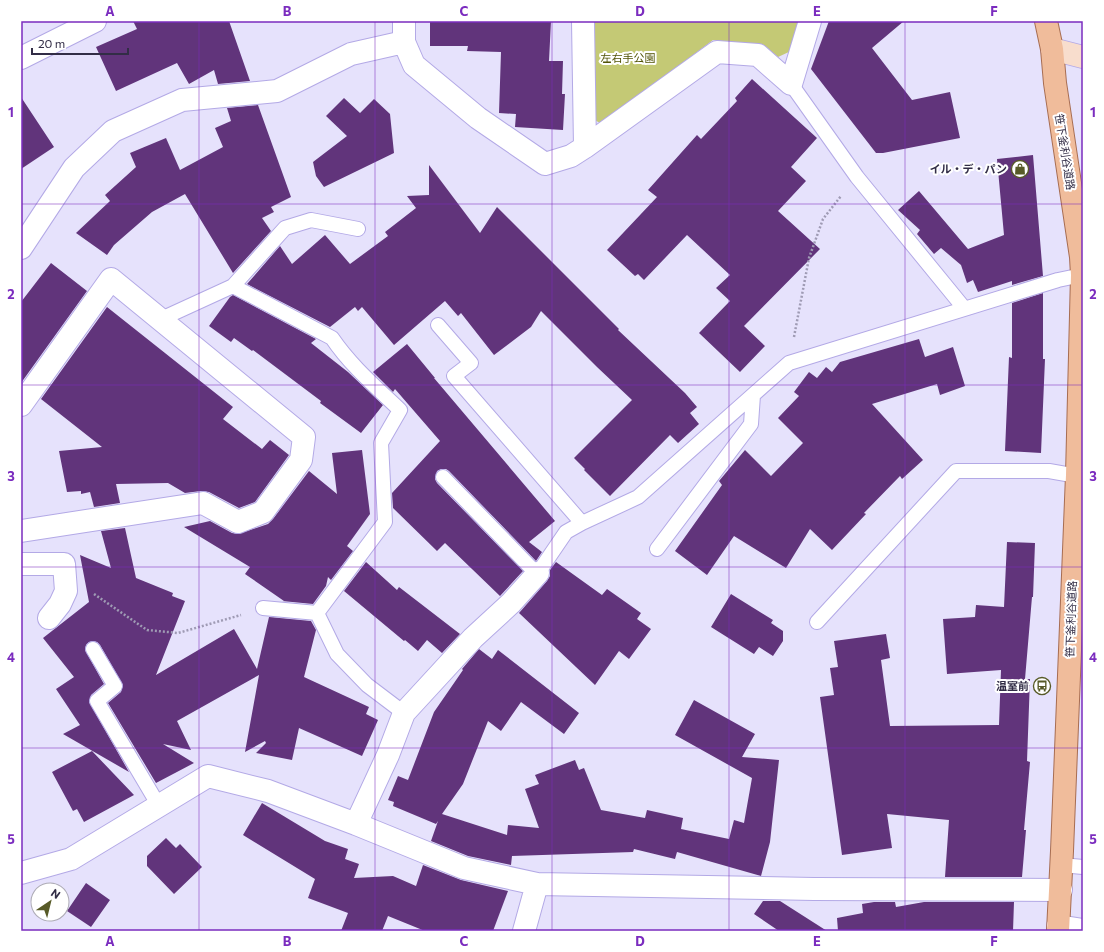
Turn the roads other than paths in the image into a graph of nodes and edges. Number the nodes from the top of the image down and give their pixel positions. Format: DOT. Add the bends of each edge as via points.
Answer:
graph roads {
  1 [pos="95,21"];
  2 [pos="583,21"];
  3 [pos="810,21"];
  4 [pos="1046,21"];
  5 [pos="404,31"];
  6 [pos="1052,49"];
  7 [pos="1083,57"];
  8 [pos="21,58"];
  9 [pos="791,84"];
  10 [pos="585,147"];
  11 [pos="358,229"];
  12 [pos="21,248"];
  13 [pos="1082,263"];
  14 [pos="233,286"];
  15 [pos="964,308"];
  16 [pos="161,319"];
  17 [pos="438,325"];
  18 [pos="753,395"];
  19 [pos="21,405"];
  20 [pos="1080,476"];
  21 [pos="442,477"];
  22 [pos="582,523"];
  23 [pos="21,531"];
  24 [pos="657,549"];
  25 [pos="21,564"];
  26 [pos="537,573"];
  27 [pos="263,608"];
  28 [pos="318,613"];
  29 [pos="48,618"];
  30 [pos="817,622"];
  31 [pos="94,649"];
  32 [pos="404,713"];
  33 [pos="159,806"];
  34 [pos="356,824"];
  35 [pos="1062,865"];
  36 [pos="1083,867"];
  37 [pos="21,873"];
  38 [pos="537,884"];
  39 [pos="1061,890"];
  40 [pos="1058,928"];
  41 [pos="1083,930"];
  42 [pos="524,931"];
  1 -- 8 [label="street"];
  2 -- 10 [label="street"];
  3 -- 9 [label="street"];
  4 -- 6 [label="main road, 笹下釜利谷道路"];
  5 -- 10 [label="street" via="414,65 478,118 545,164 571,156"];
  5 -- 12 [label="street" via="277,91 182,100 113,131 74,168"];
  6 -- 7 [label="street"];
  6 -- 13 [label="main road, 笹下釜利谷道路"];
  9 -- 10 [label="street" via="758,55 717,52"];
  9 -- 15 [label="lane" via="857,177"];
  11 -- 14 [label="lane" via="311,220 285,228"];
  13 -- 15 [label="lane" via="1058,280"];
  13 -- 20 [label="main road, 笹下釜利谷道路"];
  14 -- 16 [label="lane"];
  14 -- 28 [label="lane" via="332,338 342,353 400,410 381,443 385,522"];
  15 -- 18 [label="lane" via="789,363"];
  16 -- 19 [label="street" via="111,279"];
  16 -- 23 [label="street" via="304,437 302,460 264,512 238,522 203,502"];
  17 -- 22 [label="lane" via="471,362 454,376"];
  18 -- 22 [label="lane" via="638,497"];
  18 -- 24 [label="lane" via="751,424"];
  20 -- 30 [label="lane" via="1049,471 956,471"];
  20 -- 35 [label="main road, 笹下釜利谷道路"];
  21 -- 26 [label="lane"];
  22 -- 26 [label="lane" via="566,532"];
  25 -- 29 [label="street" via="64,564 66,591"];
  26 -- 32 [label="street"];
  27 -- 28 [label="lane"];
  28 -- 32 [label="lane" via="337,654 367,685"];
  31 -- 33 [label="lane" via="115,686 97,701"];
  32 -- 34 [label="street"];
  33 -- 34 [label="street" via="208,776 268,791"];
  33 -- 37 [label="street" via="72,859"];
  34 -- 38 [label="street" via="464,868"];
  35 -- 36 [label="lane"];
  35 -- 39 [label="main road, 笹下釜利谷道路"];
  38 -- 39 [label="street"];
  38 -- 42 [label="street"];
  39 -- 40 [label="main road, 笹下釜利谷道路"];
  40 -- 41 [label="street"];
}
